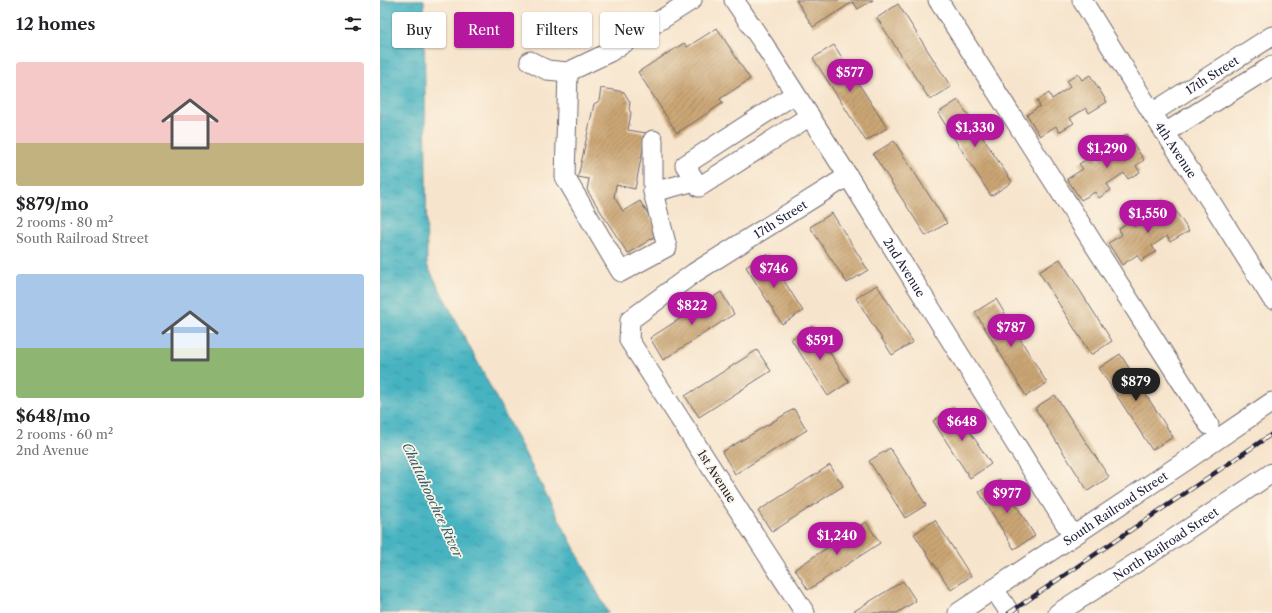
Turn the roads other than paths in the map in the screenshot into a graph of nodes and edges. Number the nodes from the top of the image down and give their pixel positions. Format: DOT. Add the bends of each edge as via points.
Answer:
graph roads {
  1 [pos="692,0"];
  2 [pos="734,0"];
  3 [pos="938,0"];
  4 [pos="1082,0"];
  5 [pos="1272,36"];
  6 [pos="530,61"];
  7 [pos="1272,66"];
  8 [pos="568,72"];
  9 [pos="795,94"];
  10 [pos="1152,113"];
  11 [pos="810,116"];
  12 [pos="1165,133"];
  13 [pos="654,140"];
  14 [pos="848,176"];
  15 [pos="695,181"];
  16 [pos="653,192"];
  17 [pos="1272,299"];
  18 [pos="630,340"];
  19 [pos="1272,402"];
  20 [pos="1209,425"];
  21 [pos="1272,473"];
  22 [pos="1073,536"];
  23 [pos="994,589"];
  24 [pos="805,613"];
  25 [pos="958,613"];
  26 [pos="1010,613"];
  27 [pos="1058,613"];
  1 -- 8 [label="street" via="610,52"];
  2 -- 9 [label="street, 2nd Avenue"];
  3 -- 20 [label="street"];
  4 -- 10 [label="street, 4th Avenue"];
  5 -- 10 [label="street, 17th Street"];
  6 -- 8 [label="street" via="547,70"];
  7 -- 12 [label="street, 17th Street"];
  8 -- 16 [label="street" via="565,176 621,272 667,247"];
  9 -- 11 [label="street, 2nd Avenue"];
  9 -- 15 [label="street" via="684,165"];
  10 -- 12 [label="street, 4th Avenue"];
  11 -- 14 [label="street, 2nd Avenue"];
  11 -- 15 [label="street" via="699,188"];
  12 -- 17 [label="street, 4th Avenue" via="1212,202"];
  13 -- 16 [label="street"];
  14 -- 18 [label="street, 17th Street" via="694,273 630,320"];
  14 -- 22 [label="street, 2nd Avenue"];
  15 -- 16 [label="street"];
  18 -- 24 [label="street, 1st Avenue"];
  19 -- 22 [label="street, South Railroad Street"];
  21 -- 27 [label="street, North Railroad Street"];
  22 -- 23 [label="street, South Railroad Street"];
  23 -- 25 [label="street, South Railroad Street"];
  23 -- 26 [label="street"];
}
